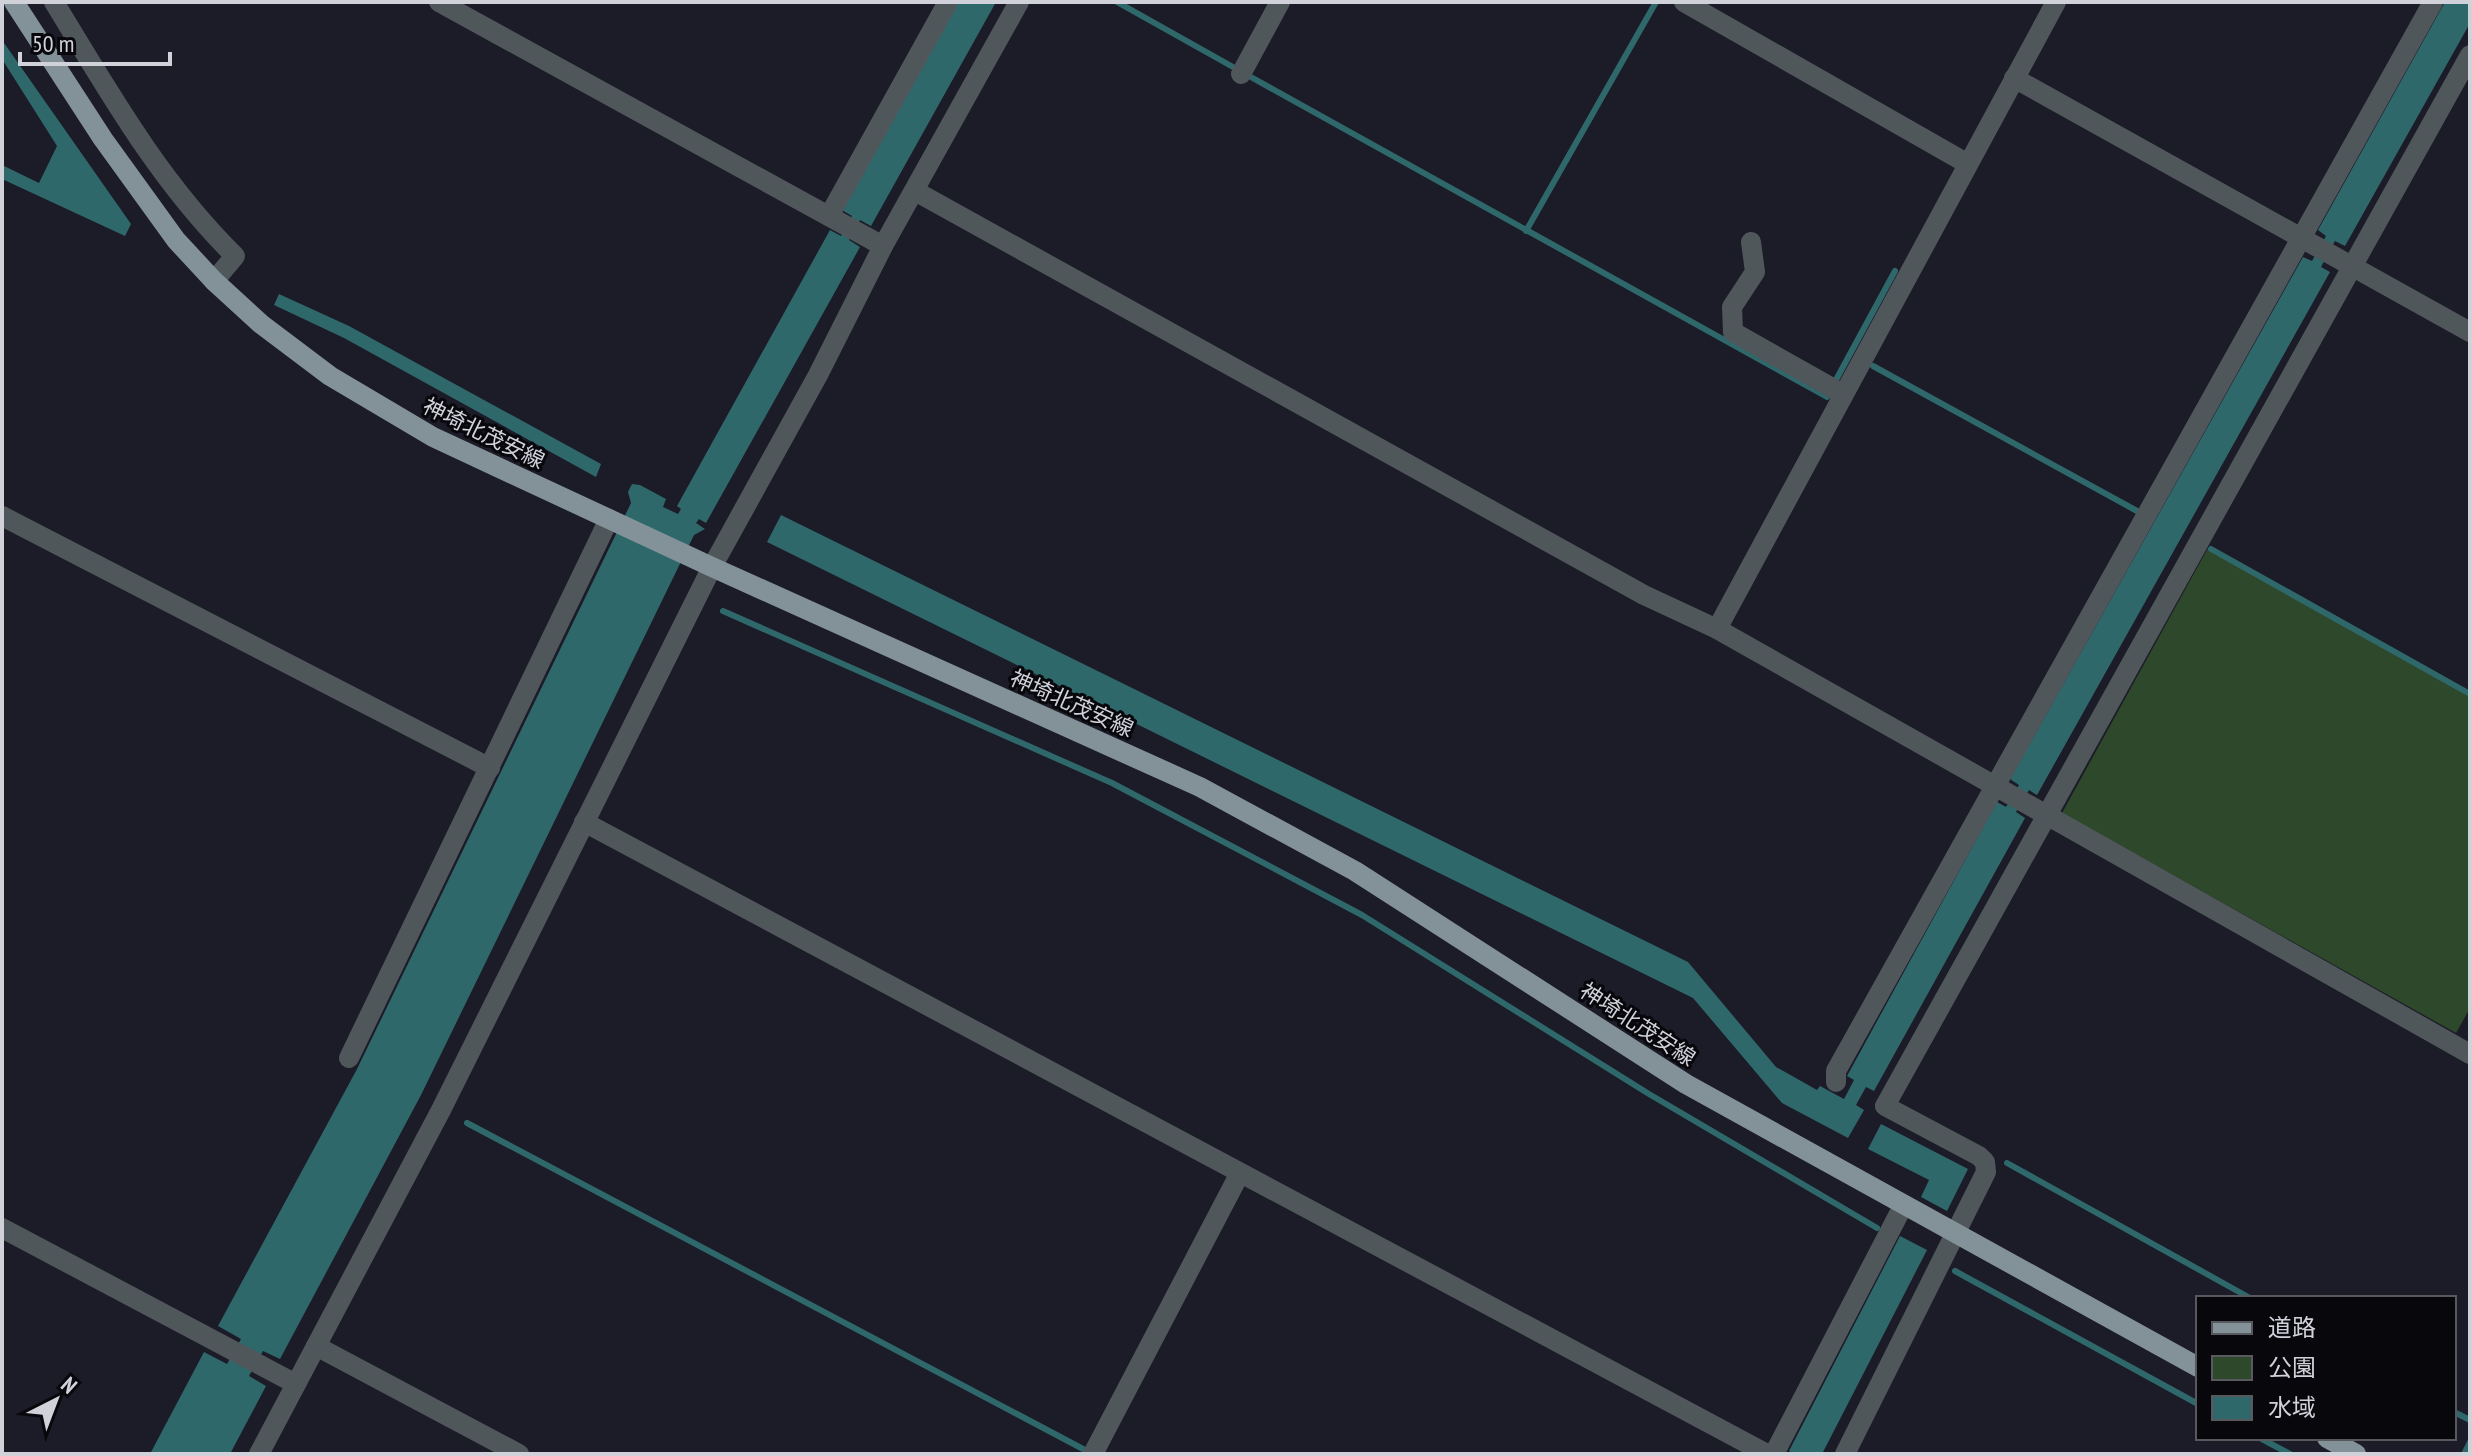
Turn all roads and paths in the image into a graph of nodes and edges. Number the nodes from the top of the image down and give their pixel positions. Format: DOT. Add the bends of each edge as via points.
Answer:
graph roads {
  1 [pos="14,2"];
  2 [pos="54,2"];
  3 [pos="439,2"];
  4 [pos="948,2"];
  5 [pos="1019,2"];
  6 [pos="1280,2"];
  7 [pos="1684,2"];
  8 [pos="2056,2"];
  9 [pos="2433,2"];
  10 [pos="2470,55"];
  11 [pos="1241,74"];
  12 [pos="2014,78"];
  13 [pos="1968,164"];
  14 [pos="915,191"];
  15 [pos="844,224"];
  16 [pos="1751,242"];
  17 [pos="883,246"];
  18 [pos="2317,246"];
  19 [pos="2352,266"];
  20 [pos="214,281"];
  21 [pos="2470,332"];
  22 [pos="1843,394"];
  23 [pos="2,516"];
  24 [pos="609,519"];
  25 [pos="703,563"];
  26 [pos="1717,629"];
  27 [pos="490,768"];
  28 [pos="2010,795"];
  29 [pos="2047,816"];
  30 [pos="584,822"];
  31 [pos="2470,1054"];
  32 [pos="349,1058"];
  33 [pos="1836,1082"];
  34 [pos="1240,1173"];
  35 [pos="1903,1206"];
  36 [pos="2,1228"];
  37 [pos="1957,1235"];
  38 [pos="316,1346"];
  39 [pos="2196,1366"];
  40 [pos="296,1384"];
  41 [pos="2331,1440"];
  42 [pos="259,1454"];
  43 [pos="519,1454"];
  44 [pos="1093,1454"];
  45 [pos="1767,1454"];
  46 [pos="1774,1454"];
  47 [pos="1845,1454"];
  48 [pos="2356,1454"];
  1 -- 20 [label="main road, 神埼北茂安線" via="103,139 176,240"];
  2 -- 20 [label="street" via="143,147 200,222 235,256"];
  3 -- 15 [label="street"];
  4 -- 15 [label="street"];
  5 -- 14 [label="street"];
  6 -- 11 [label="street"];
  7 -- 13 [label="street"];
  8 -- 12 [label="street"];
  9 -- 18 [label="street"];
  10 -- 19 [label="street"];
  12 -- 13 [label="street"];
  12 -- 18 [label="street"];
  13 -- 22 [label="street"];
  14 -- 17 [label="street"];
  14 -- 26 [label="street" via="1644,595"];
  15 -- 17 [label="street"];
  16 -- 22 [label="street" via="1755,272 1732,307 1733,332"];
  17 -- 25 [label="street" via="818,375"];
  18 -- 19 [label="street"];
  18 -- 28 [label="street"];
  19 -- 21 [label="street"];
  19 -- 29 [label="street"];
  20 -- 24 [label="main road, 神埼北茂安線" via="330,376 433,437"];
  22 -- 26 [label="street"];
  23 -- 27 [label="street"];
  24 -- 25 [label="main road, 神埼北茂安線"];
  24 -- 27 [label="street"];
  25 -- 30 [label="street"];
  25 -- 35 [label="main road, 神埼北茂安線" via="1200,787 1355,871 1686,1084"];
  26 -- 28 [label="street"];
  27 -- 32 [label="street"];
  28 -- 29 [label="street"];
  28 -- 33 [label="street" via="1836,1071"];
  29 -- 31 [label="street"];
  29 -- 37 [label="street" via="1885,1106 1985,1162 1986,1172"];
  30 -- 34 [label="street"];
  30 -- 38 [label="street"];
  34 -- 44 [label="street"];
  34 -- 45 [label="street"];
  35 -- 37 [label="main road, 神埼北茂安線"];
  35 -- 46 [label="street"];
  36 -- 40 [label="street"];
  37 -- 39 [label="main road, 神埼北茂安線"];
  37 -- 47 [label="street"];
  38 -- 40 [label="street"];
  38 -- 43 [label="street"];
  40 -- 42 [label="street"];
  41 -- 48 [label="main road"];
}
